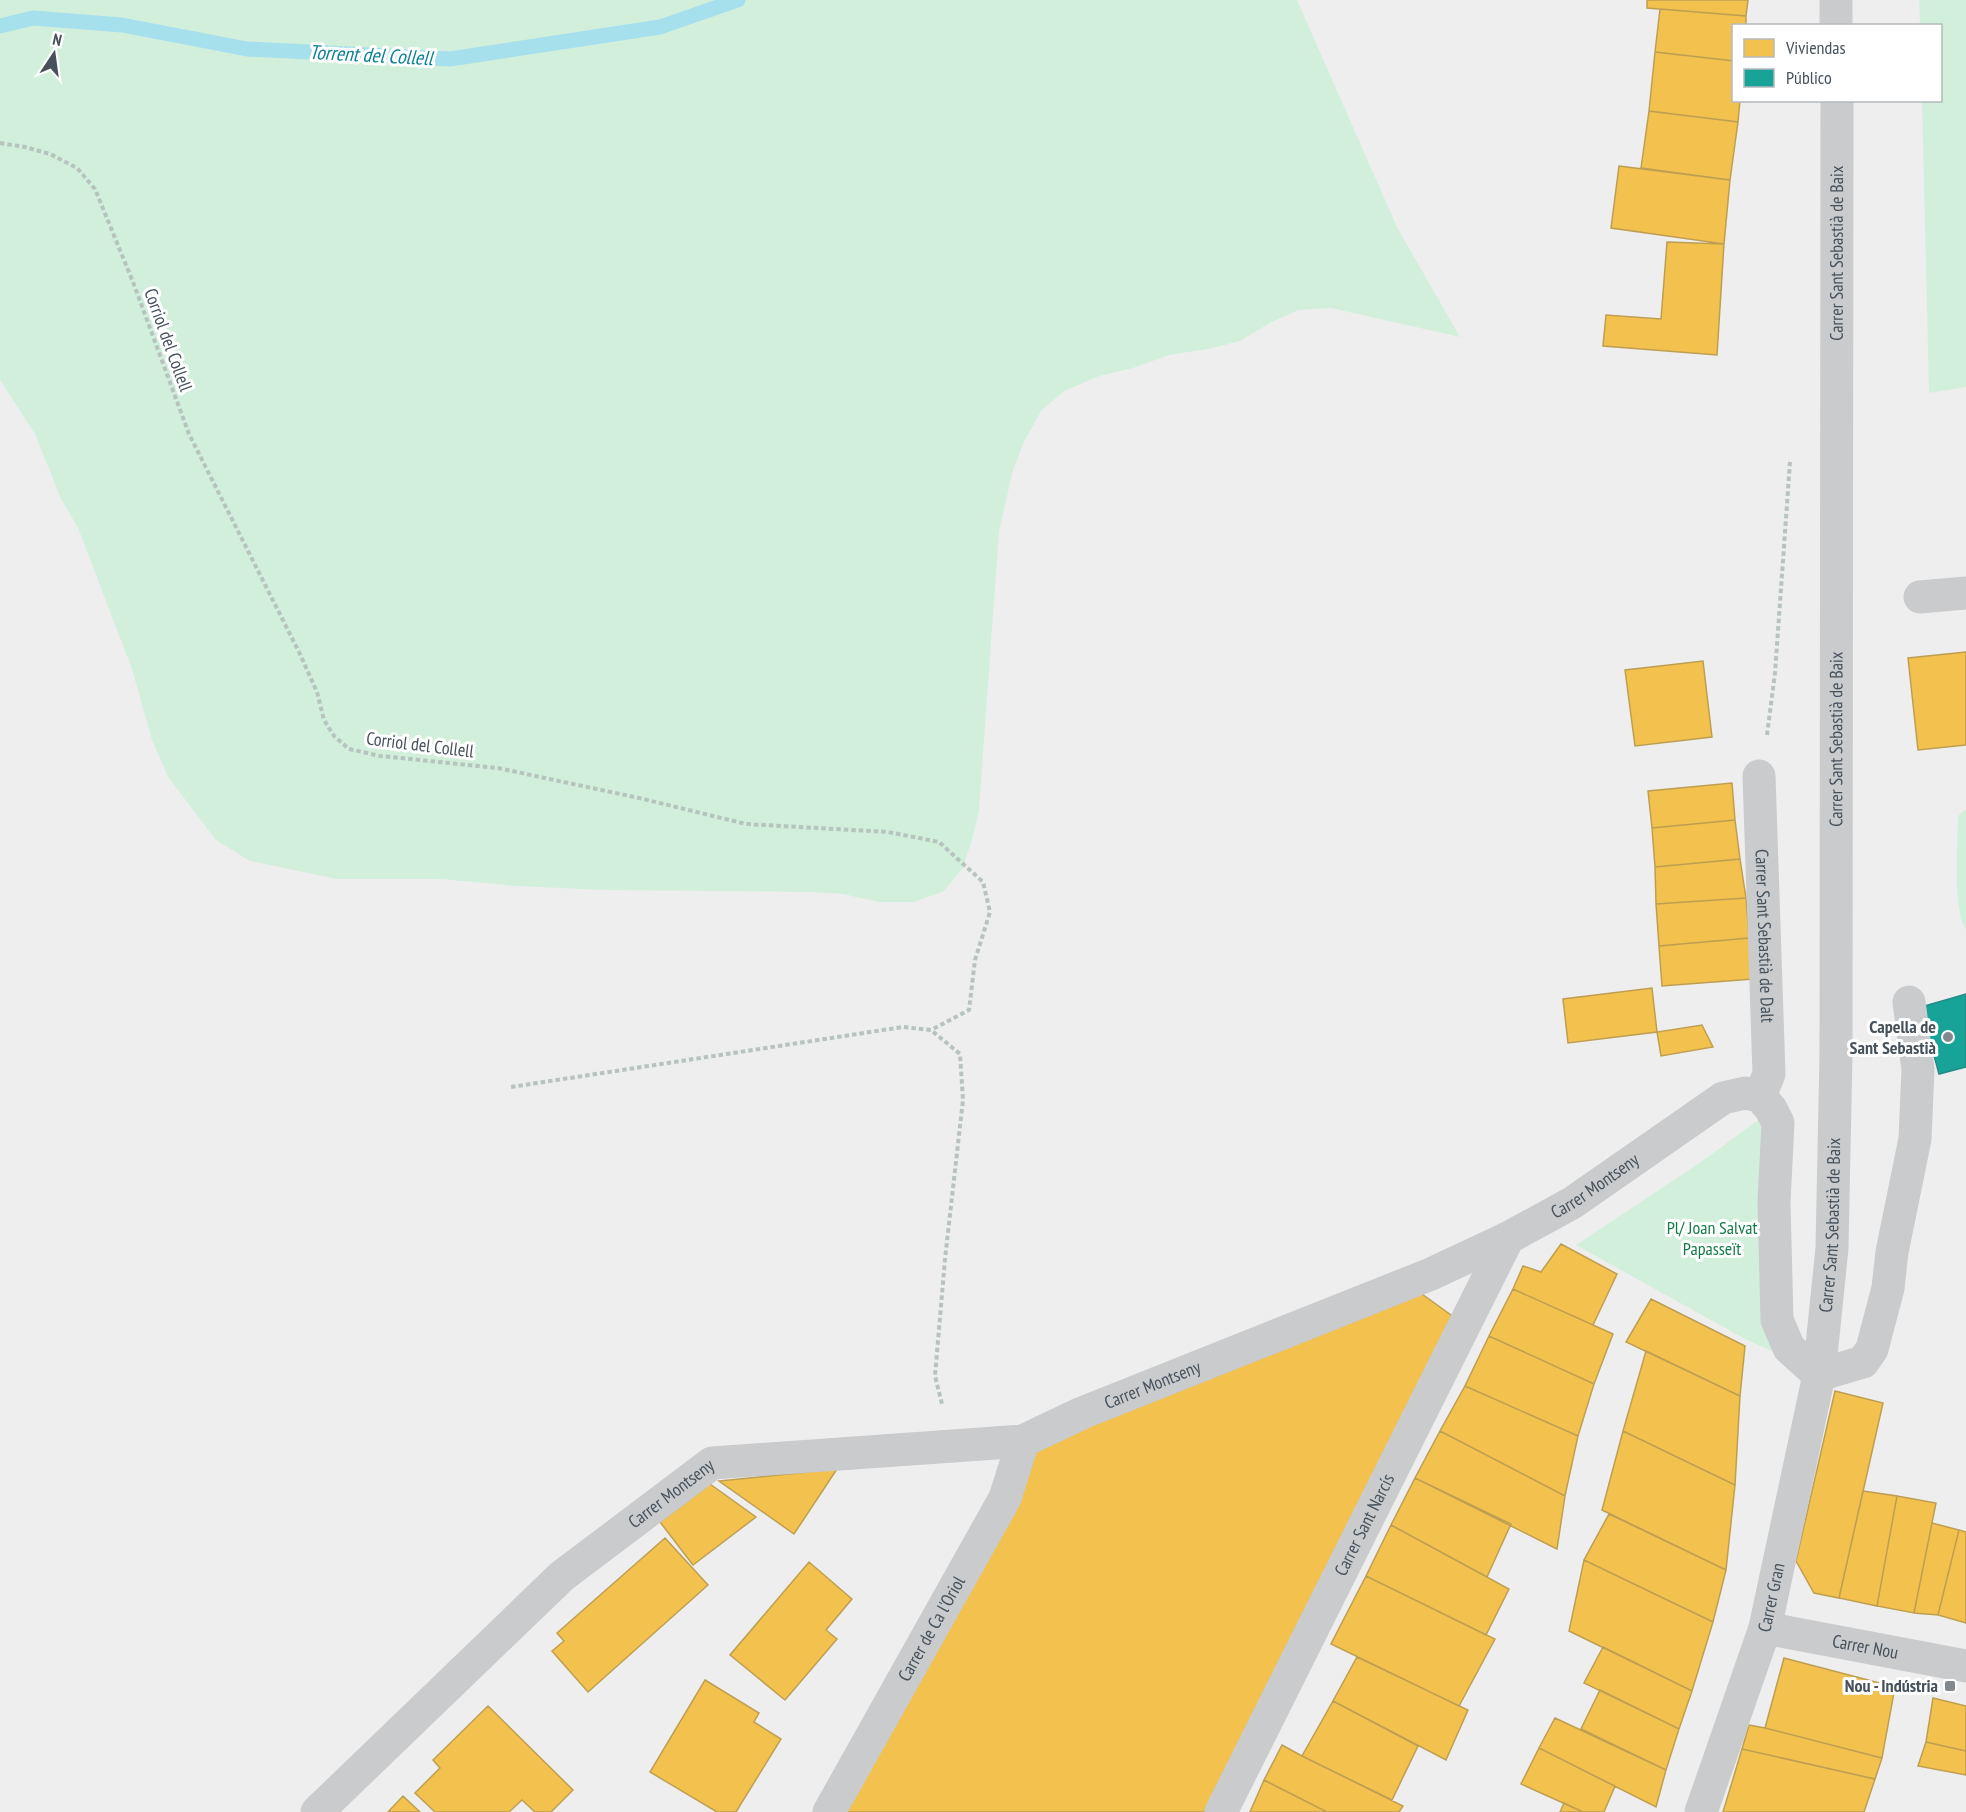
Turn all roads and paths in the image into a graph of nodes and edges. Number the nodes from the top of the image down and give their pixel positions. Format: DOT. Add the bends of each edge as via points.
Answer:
graph roads {
  1 [pos="1836,0"];
  2 [pos="1836,24"];
  3 [pos="1837,102"];
  4 [pos="0,143"];
  5 [pos="1791,455"];
  6 [pos="1966,593"];
  7 [pos="1920,597"];
  8 [pos="1759,776"];
  9 [pos="1909,1002"];
  10 [pos="931,1030"];
  11 [pos="511,1087"];
  12 [pos="1760,1096"];
  13 [pos="1508,1238"];
  14 [pos="1819,1375"];
  15 [pos="1023,1441"];
  16 [pos="953,1445"];
  17 [pos="1765,1628"];
  18 [pos="1966,1666"];
  19 [pos="317,1812"];
  20 [pos="829,1812"];
  21 [pos="1221,1812"];
  22 [pos="1701,1812"];
  1 -- 2 [label="street"];
  3 -- 14 [label="street, Carrer Sant Sebastià de Baix" via="1836,1054 1832,1248"];
  4 -- 10 [label="path, Corriol del Collell" via="59,159 77,168 95,189 189,434 299,652 317,692 324,720 334,736 349,749 380,756 498,768 746,824 888,832 939,842 983,882 990,912 975,960 969,1010"];
  5 -- 8 [label="path" via="1775,673"];
  6 -- 7 [label="street"];
  8 -- 12 [label="street, Carrer Sant Sebastià de Dalt" via="1769,1074"];
  9 -- 14 [label="street" via="1918,1069 1915,1139 1885,1300 1872,1349 1863,1362"];
  10 -- 11 [label="path" via="903,1027"];
  10 -- 16 [label="path" via="960,1054 963,1100 935,1376"];
  12 -- 13 [label="street, Carrer Montseny" via="1745,1093 1723,1098 1572,1203"];
  12 -- 14 [label="street" via="1778,1123 1774,1202 1777,1320 1789,1348"];
  13 -- 15 [label="street, Carrer Montseny" via="1431,1274 1082,1413"];
  13 -- 21 [label="street, Carrer Sant Narcís"];
  14 -- 17 [label="street, Carrer Gran"];
  15 -- 16 [label="street, Carrer Montseny"];
  15 -- 20 [label="street, Carrer de Ca l'Oriol" via="1005,1498"];
  16 -- 19 [label="street, Carrer Montseny" via="712,1463 562,1576"];
  17 -- 18 [label="street, Carrer Nou"];
  17 -- 22 [label="street, Carrer Gran"];
}
